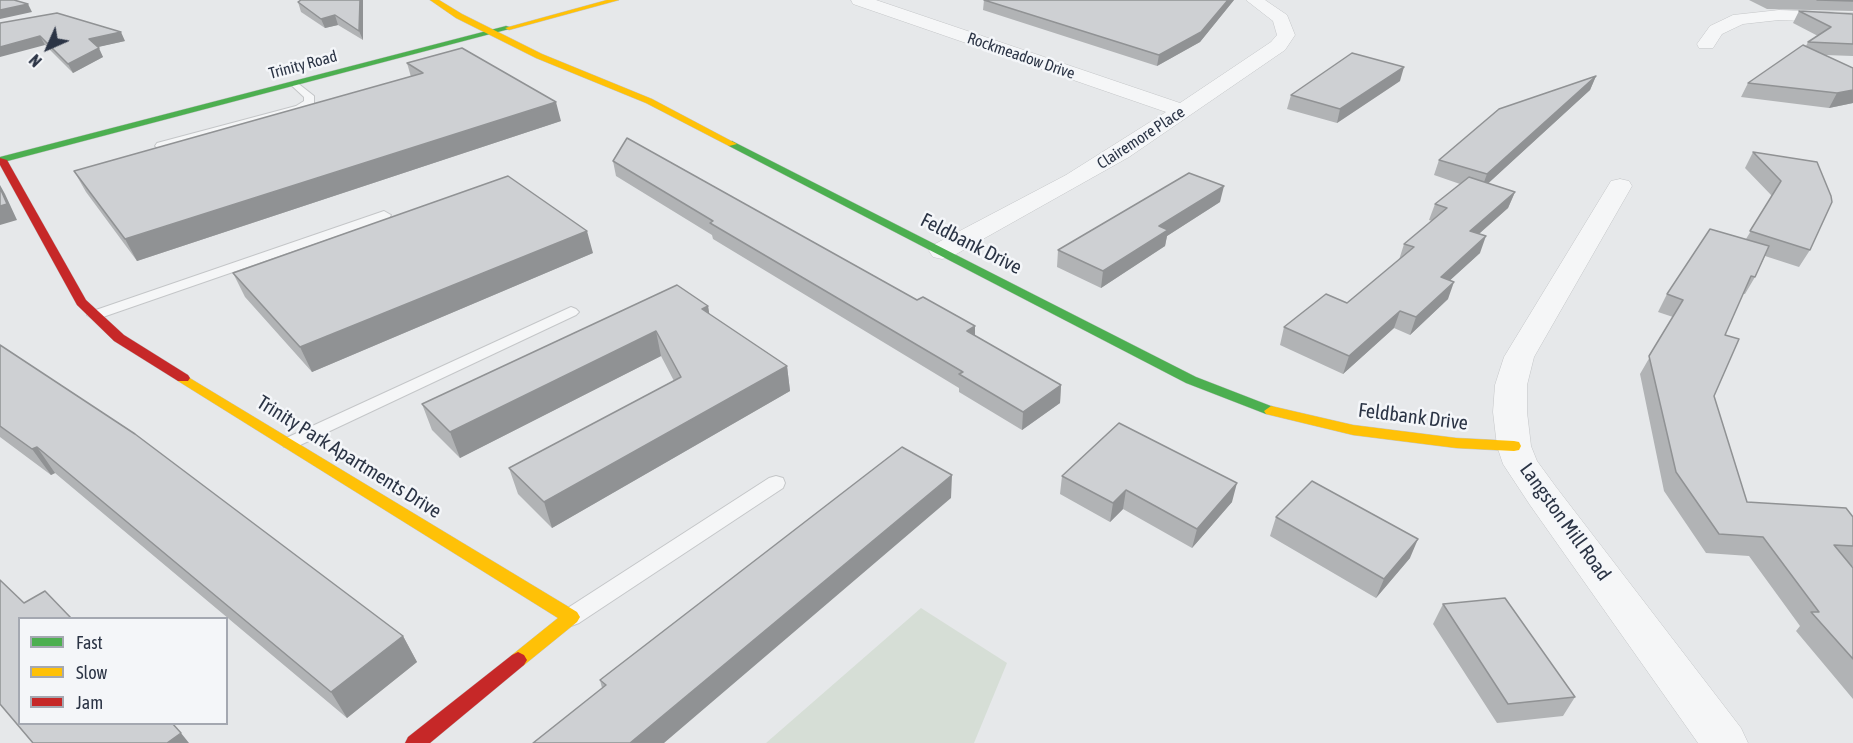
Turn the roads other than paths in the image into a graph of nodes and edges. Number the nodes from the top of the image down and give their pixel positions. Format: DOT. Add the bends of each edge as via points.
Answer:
graph roads {
  1 [pos="434,0"];
  2 [pos="615,0"];
  3 [pos="859,0"];
  4 [pos="1254,0"];
  5 [pos="1853,18"];
  6 [pos="492,33"];
  7 [pos="1706,44"];
  8 [pos="295,84"];
  9 [pos="1184,111"];
  10 [pos="161,146"];
  11 [pos="1,160"];
  12 [pos="1620,186"];
  13 [pos="384,214"];
  14 [pos="942,251"];
  15 [pos="571,312"];
  16 [pos="95,315"];
  17 [pos="290,443"];
  18 [pos="1514,446"];
  19 [pos="776,483"];
  20 [pos="571,617"];
  21 [pos="415,743"];
  22 [pos="1725,743"];
  1 -- 6 [label="street, Feldbank Drive"];
  2 -- 6 [label="street, Trinity Road"];
  3 -- 9 [label="street, Rockmeadow Drive"];
  4 -- 9 [label="street, Clairemore Place" via="1281,19 1286,29 1284,40"];
  5 -- 7 [label="street" via="1779,15 1739,20 1716,30"];
  6 -- 8 [label="street, Trinity Road"];
  6 -- 14 [label="street, Feldbank Drive" via="649,101"];
  8 -- 10 [label="lane" via="309,96 309,102 300,108"];
  8 -- 11 [label="street, Trinity Road"];
  9 -- 14 [label="street, Clairemore Place" via="1074,180"];
  11 -- 16 [label="street, Trinity Park Apartments Drive" via="81,302"];
  12 -- 18 [label="street, Langston Mill Road" via="1519,357 1511,385"];
  13 -- 16 [label="lane"];
  14 -- 18 [label="street, Feldbank Drive" via="1191,380 1270,411 1353,430"];
  15 -- 17 [label="lane"];
  16 -- 17 [label="street, Trinity Park Apartments Drive" via="119,338"];
  17 -- 20 [label="street, Trinity Park Apartments Drive"];
  18 -- 22 [label="street, Langston Mill Road" via="1543,496"];
  19 -- 20 [label="lane"];
  20 -- 21 [label="street"];
}
